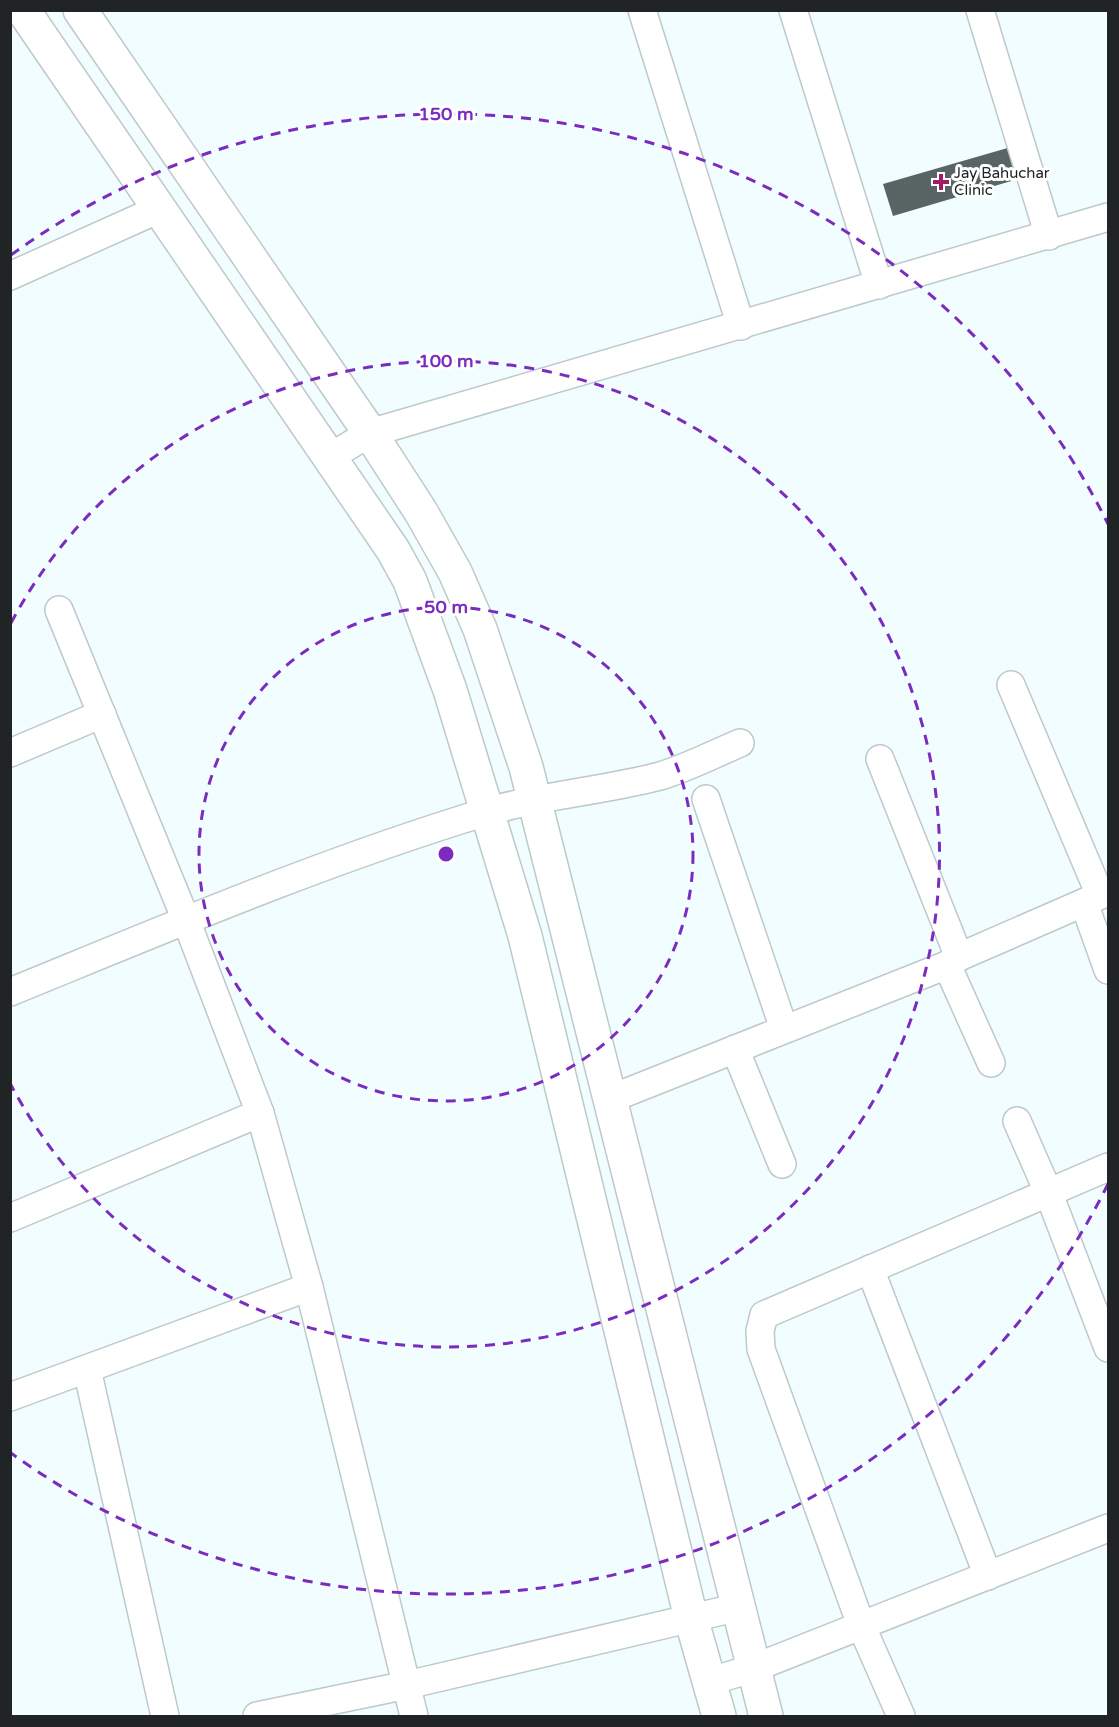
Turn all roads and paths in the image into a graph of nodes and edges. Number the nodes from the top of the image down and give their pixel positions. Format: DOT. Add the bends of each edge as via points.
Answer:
graph roads {
  1 [pos="23,10"];
  2 [pos="80,10"];
  3 [pos="642,10"];
  4 [pos="793,10"];
  5 [pos="980,10"];
  6 [pos="159,209"];
  7 [pos="1108,217"];
  8 [pos="1049,236"];
  9 [pos="10,276"];
  10 [pos="879,285"];
  11 [pos="741,326"];
  12 [pos="370,433"];
  13 [pos="330,457"];
  14 [pos="59,610"];
  15 [pos="1011,686"];
  16 [pos="102,714"];
  17 [pos="740,743"];
  18 [pos="10,753"];
  19 [pos="880,759"];
  20 [pos="706,799"];
  21 [pos="534,800"];
  22 [pos="487,812"];
  23 [pos="1098,897"];
  24 [pos="186,920"];
  25 [pos="953,961"];
  26 [pos="1108,970"];
  27 [pos="10,993"];
  28 [pos="784,1029"];
  29 [pos="735,1049"];
  30 [pos="991,1063"];
  31 [pos="610,1099"];
  32 [pos="260,1113"];
  33 [pos="1017,1121"];
  34 [pos="782,1164"];
  35 [pos="1108,1167"];
  36 [pos="1049,1194"];
  37 [pos="10,1218"];
  38 [pos="870,1269"];
  39 [pos="309,1287"];
  40 [pos="1108,1348"];
  41 [pos="87,1369"];
  42 [pos="10,1397"];
  43 [pos="1108,1528"];
  44 [pos="988,1575"];
  45 [pos="739,1607"];
  46 [pos="691,1618"];
  47 [pos="861,1625"];
  48 [pos="754,1668"];
  49 [pos="708,1682"];
  50 [pos="407,1685"];
  51 [pos="165,1716"];
  52 [pos="257,1716"];
  53 [pos="414,1716"];
  54 [pos="719,1716"];
  55 [pos="766,1716"];
  56 [pos="901,1716"];
  1 -- 6 [label="street"];
  2 -- 12 [label="street"];
  3 -- 11 [label="street"];
  4 -- 10 [label="street"];
  5 -- 8 [label="street"];
  6 -- 9 [label="street"];
  6 -- 13 [label="street"];
  7 -- 8 [label="street"];
  8 -- 10 [label="street"];
  10 -- 11 [label="street"];
  11 -- 12 [label="street"];
  12 -- 13 [label="street"];
  12 -- 21 [label="street" via="421,512 480,629"];
  13 -- 22 [label="street" via="393,549 410,581 450,690"];
  14 -- 16 [label="street"];
  15 -- 23 [label="street"];
  16 -- 18 [label="street"];
  16 -- 24 [label="street"];
  17 -- 21 [label="street" via="660,776"];
  19 -- 25 [label="street"];
  20 -- 28 [label="street"];
  21 -- 22 [label="street"];
  21 -- 31 [label="street"];
  22 -- 24 [label="street" via="307,873"];
  22 -- 46 [label="street" via="525,936"];
  23 -- 25 [label="street"];
  23 -- 26 [label="street"];
  24 -- 27 [label="street"];
  24 -- 32 [label="street"];
  25 -- 28 [label="street"];
  25 -- 30 [label="street"];
  28 -- 29 [label="street"];
  29 -- 31 [label="street"];
  29 -- 34 [label="street"];
  31 -- 45 [label="street"];
  32 -- 37 [label="street"];
  32 -- 39 [label="street"];
  33 -- 36 [label="street"];
  35 -- 36 [label="street"];
  36 -- 38 [label="street"];
  36 -- 40 [label="street"];
  38 -- 44 [label="street"];
  38 -- 47 [label="street" via="770,1311 764,1315 760,1331 761,1349"];
  39 -- 41 [label="street"];
  39 -- 50 [label="street"];
  41 -- 42 [label="street"];
  41 -- 51 [label="street"];
  43 -- 44 [label="street"];
  44 -- 47 [label="street"];
  45 -- 46 [label="street"];
  45 -- 48 [label="street"];
  46 -- 49 [label="street"];
  46 -- 50 [label="street"];
  47 -- 48 [label="street"];
  47 -- 56 [label="street"];
  48 -- 49 [label="street"];
  48 -- 55 [label="street"];
  49 -- 54 [label="street"];
  50 -- 52 [label="street"];
  50 -- 53 [label="street"];
}
